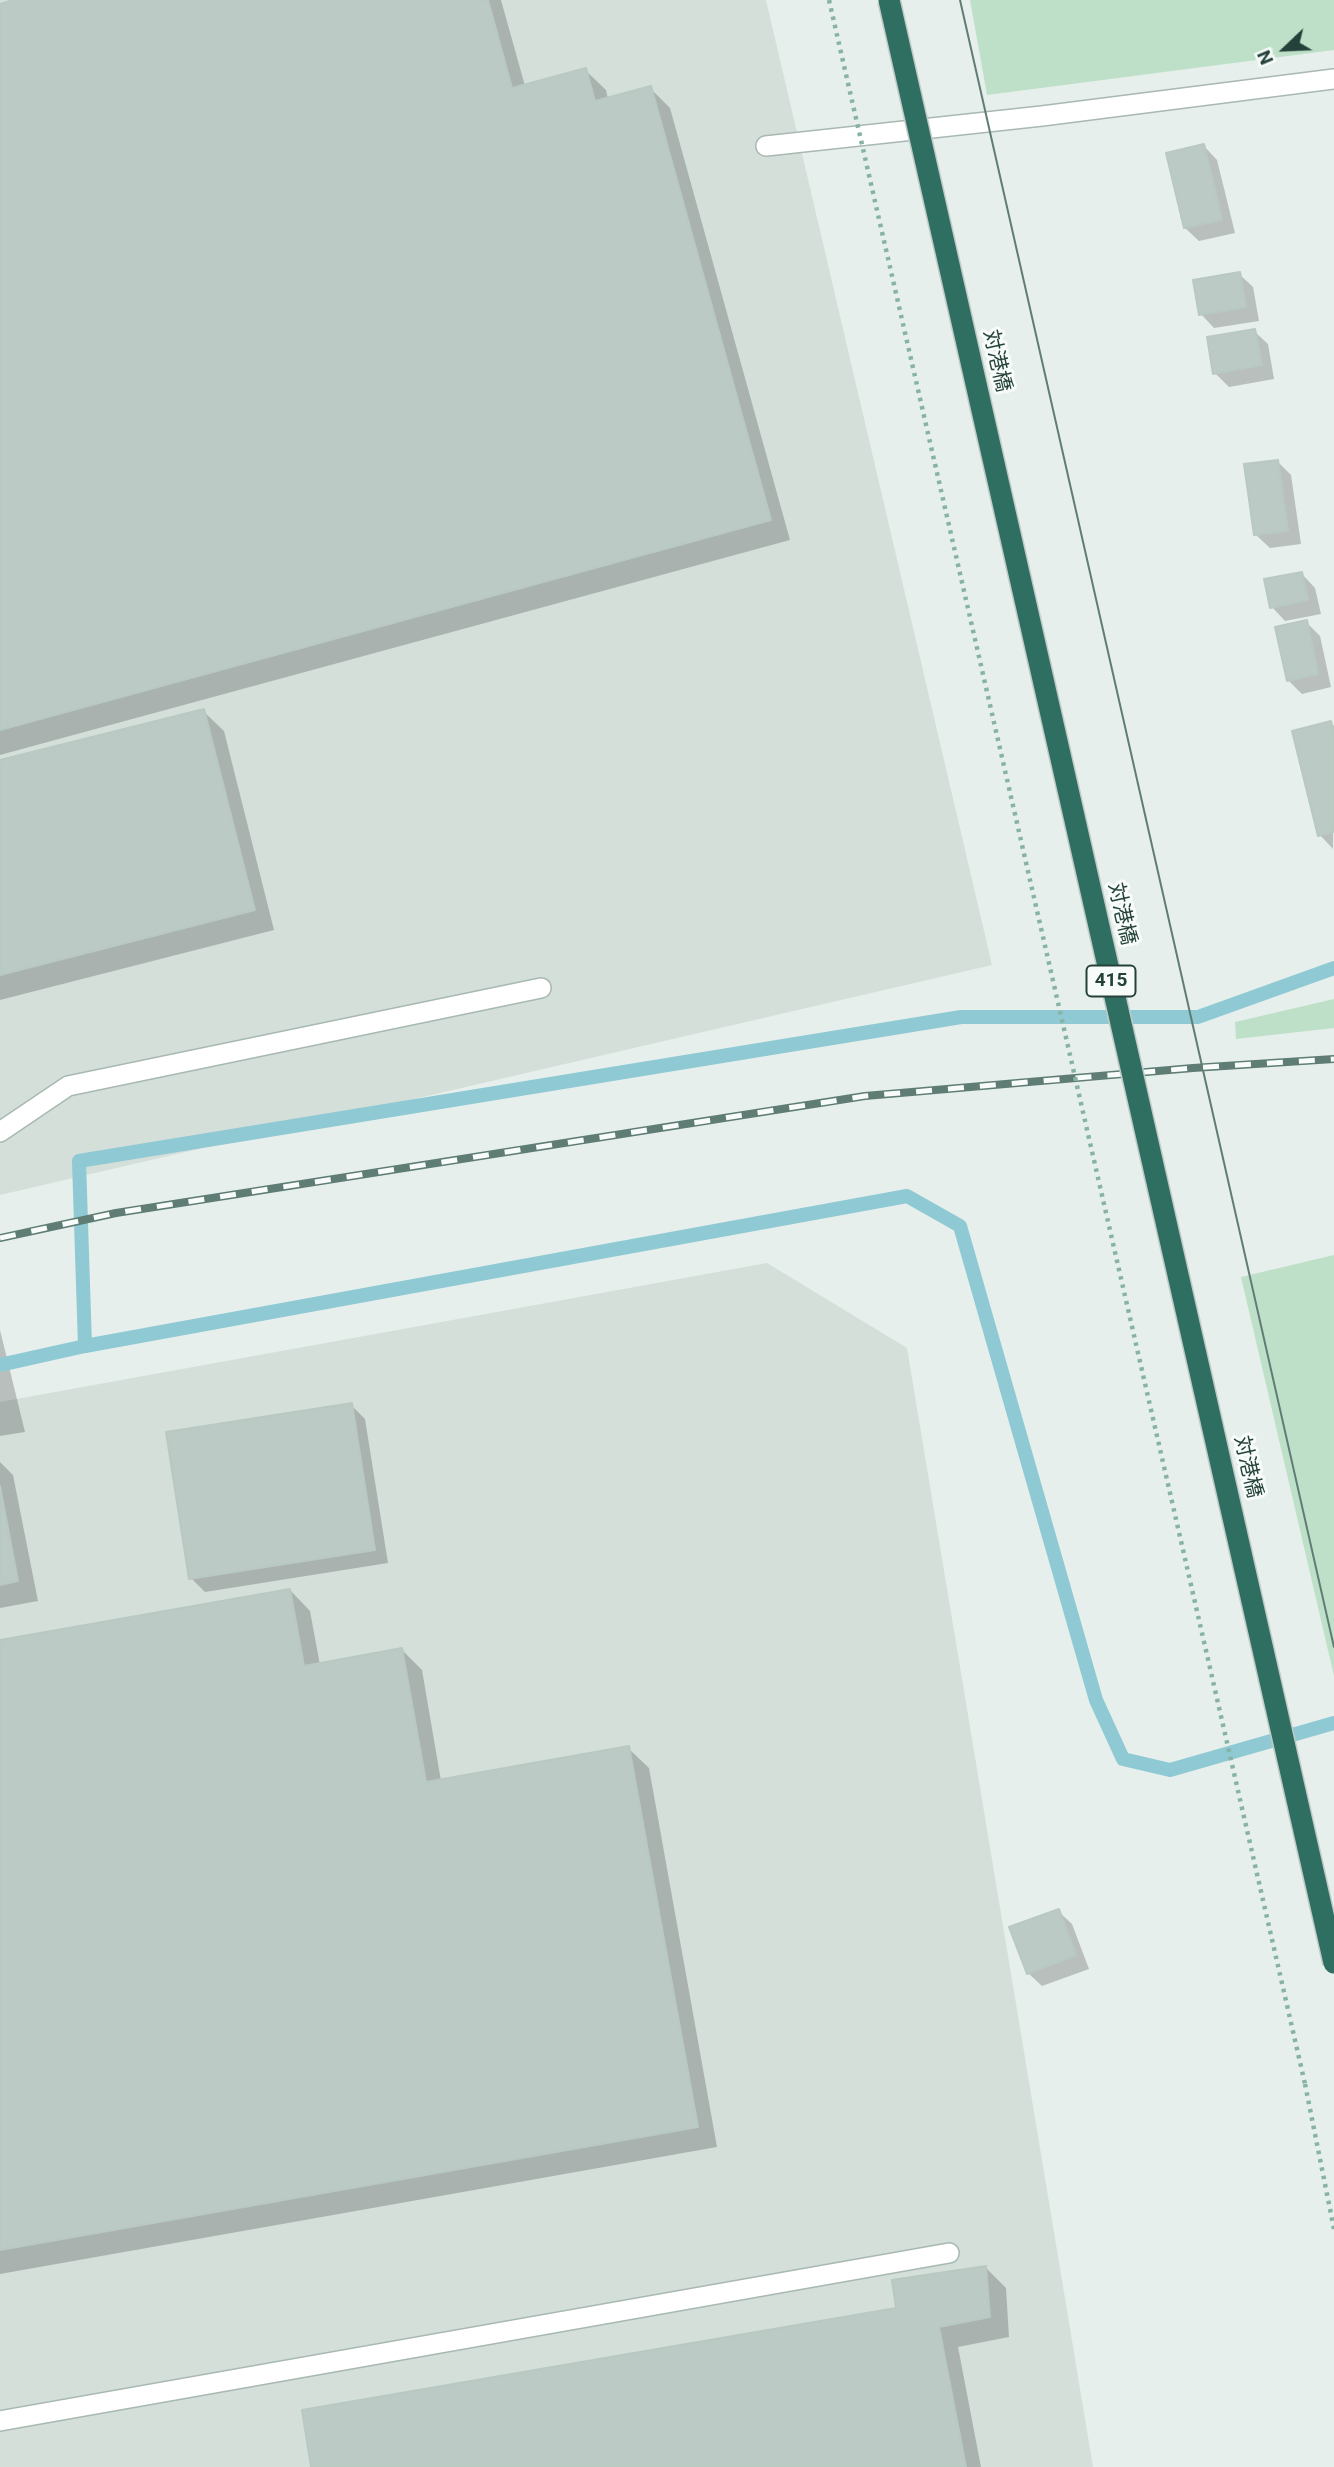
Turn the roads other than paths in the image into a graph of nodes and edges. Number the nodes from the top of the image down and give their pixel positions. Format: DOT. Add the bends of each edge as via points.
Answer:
graph roads {
  1 [pos="889,0"];
  2 [pos="1334,79"];
  3 [pos="766,146"];
  4 [pos="541,988"];
  5 [pos="0,1132"];
  6 [pos="1334,1963"];
  7 [pos="949,2253"];
  8 [pos="0,2421"];
  1 -- 6 [label="highway, 対港橋 / 415, bridge"];
  2 -- 3 [label="lane"];
  4 -- 5 [label="lane" via="68,1086"];
  7 -- 8 [label="lane"];
}
